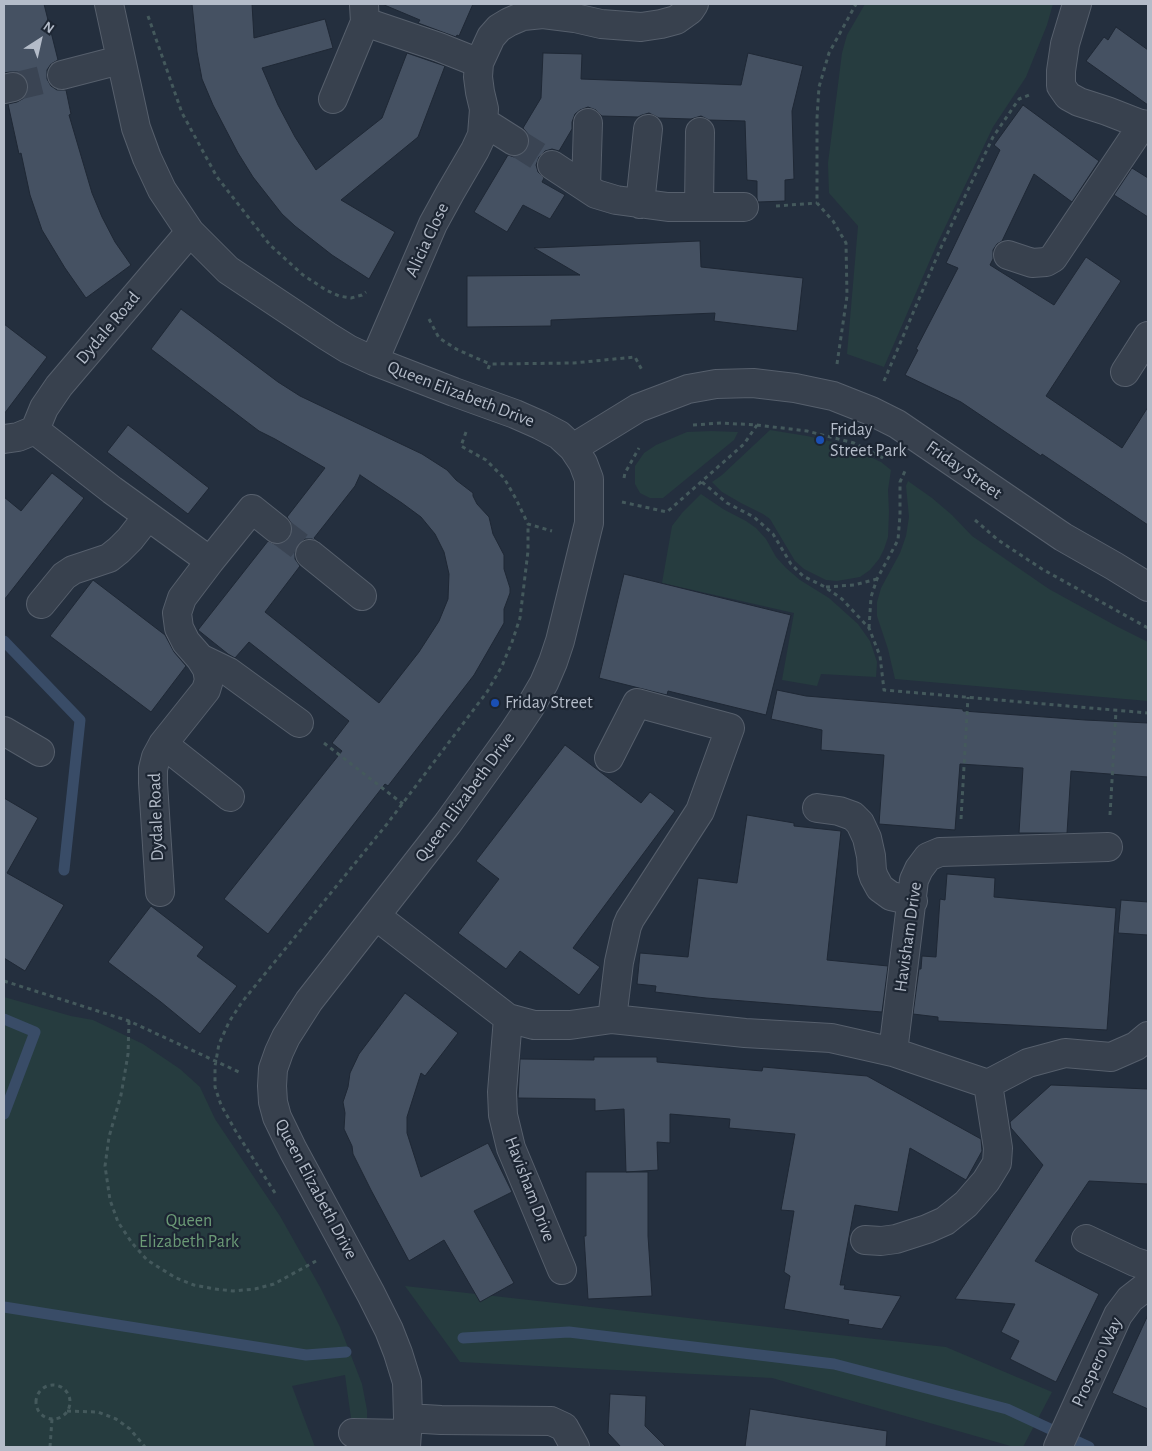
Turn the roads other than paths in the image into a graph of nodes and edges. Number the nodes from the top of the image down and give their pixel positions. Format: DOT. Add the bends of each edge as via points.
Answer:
graph roads {
  1 [pos="109,4"];
  2 [pos="694,4"];
  3 [pos="1077,4"];
  4 [pos="365,13"];
  5 [pos="506,13"];
  6 [pos="120,60"];
  7 [pos="480,63"];
  8 [pos="62,74"];
  9 [pos="333,99"];
  10 [pos="484,122"];
  11 [pos="588,123"];
  12 [pos="1145,125"];
  13 [pos="648,129"];
  14 [pos="700,132"];
  15 [pos="514,142"];
  16 [pos="552,165"];
  17 [pos="586,187"];
  18 [pos="640,204"];
  19 [pos="699,207"];
  20 [pos="744,207"];
  21 [pos="190,232"];
  22 [pos="1008,255"];
  23 [pos="1148,336"];
  24 [pos="374,361"];
  25 [pos="1125,372"];
  26 [pos="36,430"];
  27 [pos="4,439"];
  28 [pos="573,448"];
  29 [pos="148,516"];
  30 [pos="277,529"];
  31 [pos="310,554"];
  32 [pos="210,562"];
  33 [pos="1148,587"];
  34 [pos="362,596"];
  35 [pos="41,604"];
  36 [pos="200,658"];
  37 [pos="299,723"];
  38 [pos="4,731"];
  39 [pos="163,744"];
  40 [pos="40,752"];
  41 [pos="609,758"];
  42 [pos="230,797"];
  43 [pos="817,808"];
  44 [pos="1108,847"];
  45 [pos="160,892"];
  46 [pos="913,901"];
  47 [pos="376,916"];
  48 [pos="508,1018"];
  49 [pos="612,1019"];
  50 [pos="1148,1036"];
  51 [pos="893,1052"];
  52 [pos="988,1084"];
  53 [pos="1086,1239"];
  54 [pos="865,1240"];
  55 [pos="1148,1266"];
  56 [pos="562,1270"];
  57 [pos="1148,1285"];
  58 [pos="352,1433"];
  59 [pos="407,1433"];
  60 [pos="575,1447"];
  61 [pos="1058,1447"];
  1 -- 6 [label="street, Queen Elizabeth Drive"];
  2 -- 5 [label="street, Alicia Close" via="676,20 641,28 543,14 523,16"];
  3 -- 12 [label="street" via="1065,44 1061,86 1068,96 1079,102"];
  4 -- 7 [label="street"];
  4 -- 9 [label="street"];
  5 -- 7 [label="street, Alicia Close"];
  6 -- 8 [label="street"];
  6 -- 21 [label="street, Queen Elizabeth Drive" via="136,128 147,158 162,190"];
  7 -- 10 [label="street, Alicia Close" via="478,77"];
  10 -- 15 [label="street"];
  10 -- 24 [label="street, Alicia Close" via="482,135 434,224"];
  11 -- 17 [label="street"];
  12 -- 22 [label="street" via="1053,258 1032,263"];
  13 -- 18 [label="street"];
  14 -- 19 [label="street"];
  16 -- 17 [label="street"];
  17 -- 18 [label="street" via="596,194"];
  18 -- 19 [label="street"];
  19 -- 20 [label="street"];
  21 -- 24 [label="street, Queen Elizabeth Drive" via="228,270 326,336"];
  21 -- 26 [label="street, Dydale Road" via="59,386 44,408"];
  23 -- 25 [label="street"];
  24 -- 28 [label="street, Queen Elizabeth Drive" via="540,425 559,435"];
  26 -- 27 [label="street"];
  26 -- 29 [label="street"];
  28 -- 33 [label="street, Friday Street" via="638,408 688,389 752,383 833,396 897,424 1063,537"];
  28 -- 47 [label="street, Queen Elizabeth Drive" via="589,479 589,523 553,662 544,683 512,734"];
  29 -- 32 [label="street"];
  29 -- 35 [label="street" via="119,550 109,558 64,576"];
  30 -- 32 [label="street, Dydale Road" via="252,509"];
  31 -- 34 [label="street"];
  32 -- 36 [label="street, Dydale Road" via="182,598 177,613 186,642"];
  36 -- 37 [label="street" via="229,672"];
  36 -- 39 [label="street, Dydale Road" via="207,669 209,680 206,690"];
  38 -- 40 [label="street"];
  39 -- 42 [label="street, Dydale Road"];
  39 -- 45 [label="street, Dydale Road" via="153,769"];
  41 -- 49 [label="street" via="637,703 730,728 700,812 627,926"];
  43 -- 46 [label="street" via="853,816 867,838 872,871 880,888 891,896"];
  44 -- 46 [label="street, Havisham Drive" via="940,852 928,857 919,869 914,880"];
  46 -- 51 [label="street, Havisham Drive"];
  47 -- 48 [label="street"];
  47 -- 59 [label="street, Queen Elizabeth Drive" via="294,1022 279,1052 272,1086 277,1117 292,1150 382,1315 398,1353 407,1382"];
  48 -- 49 [label="street" via="534,1025 570,1025"];
  48 -- 56 [label="street, Havisham Drive" via="503,1115 511,1148"];
  49 -- 51 [label="street" via="831,1038"];
  50 -- 52 [label="street" via="1136,1046 1111,1057 1066,1053 1028,1063"];
  51 -- 52 [label="street"];
  52 -- 54 [label="street" via="998,1148 996,1163 986,1181 945,1222 896,1239"];
  53 -- 55 [label="street"];
  57 -- 61 [label="street, Prospero Way" via="1130,1299 1118,1315"];
  58 -- 59 [label="street"];
  59 -- 60 [label="street" via="441,1420 551,1421 564,1427"];
}
